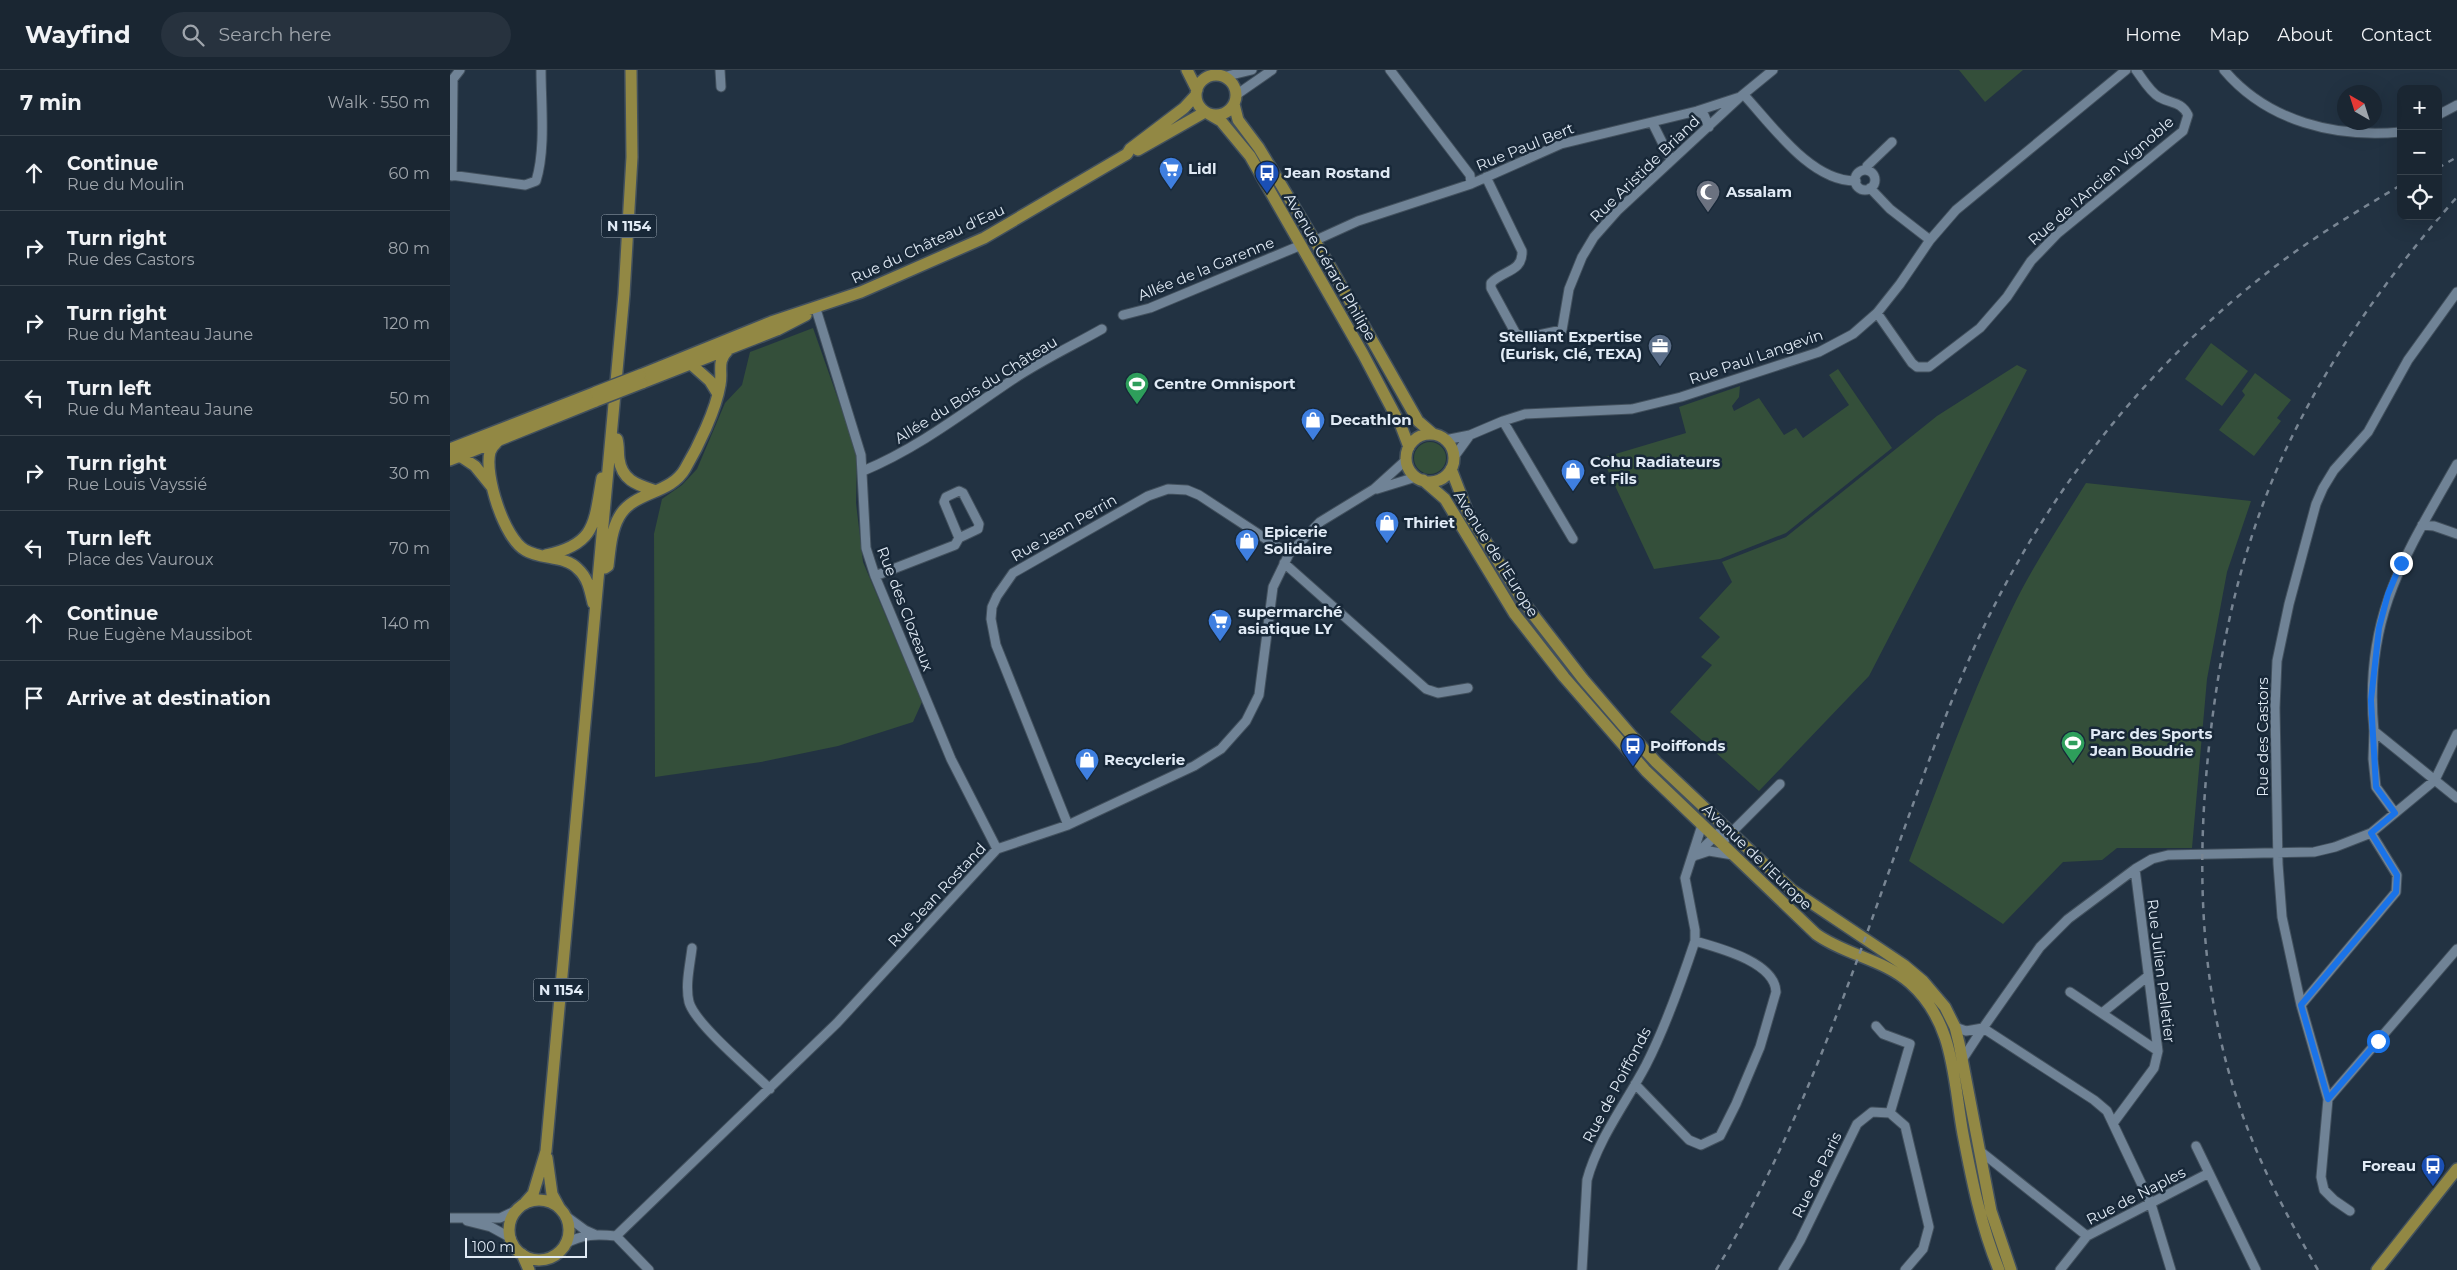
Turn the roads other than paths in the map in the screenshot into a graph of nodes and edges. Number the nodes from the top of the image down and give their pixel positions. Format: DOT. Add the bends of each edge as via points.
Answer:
graph roads {
  1 [pos="460,70"];
  2 [pos="541,70"];
  3 [pos="631,70"];
  4 [pos="720,70"];
  5 [pos="1187,70"];
  6 [pos="1252,70"];
  7 [pos="1272,70"];
  8 [pos="1390,70"];
  9 [pos="1772,70"];
  10 [pos="2126,70"];
  11 [pos="2136,70"];
  12 [pos="2224,70"];
  13 [pos="1214,74"];
  14 [pos="721,87"];
  15 [pos="1196,93"];
  16 [pos="1742,96"];
  17 [pos="1235,99"];
  18 [pos="2457,105"];
  19 [pos="1697,111"];
  20 [pos="1207,113"];
  21 [pos="2442,113"];
  22 [pos="1652,122"];
  23 [pos="1709,127"];
  24 [pos="2397,132"];
  25 [pos="1892,142"];
  26 [pos="1127,154"];
  27 [pos="1671,160"];
  28 [pos="1866,170"];
  29 [pos="451,176"];
  30 [pos="1486,177"];
  31 [pos="1856,181"];
  32 [pos="1471,184"];
  33 [pos="1870,188"];
  34 [pos="1930,240"];
  35 [pos="1314,241"];
  36 [pos="1299,246"];
  37 [pos="2457,292"];
  38 [pos="816,309"];
  39 [pos="1877,313"];
  40 [pos="1123,315"];
  41 [pos="1102,329"];
  42 [pos="728,350"];
  43 [pos="707,355"];
  44 [pos="692,365"];
  45 [pos="719,367"];
  46 [pos="704,374"];
  47 [pos="641,379"];
  48 [pos="718,394"];
  49 [pos="596,397"];
  50 [pos="1503,420"];
  51 [pos="613,426"];
  52 [pos="1434,434"];
  53 [pos="1470,435"];
  54 [pos="499,440"];
  55 [pos="1446,440"];
  56 [pos="478,445"];
  57 [pos="1409,447"];
  58 [pos="450,449"];
  59 [pos="611,453"];
  60 [pos="1454,457"];
  61 [pos="455,458"];
  62 [pos="489,458"];
  63 [pos="1406,460"];
  64 [pos="2457,464"];
  65 [pos="475,466"];
  66 [pos="1451,469"];
  67 [pos="863,470"];
  68 [pos="1419,479"];
  69 [pos="492,488"];
  70 [pos="1374,489"];
  71 [pos="656,491"];
  72 [pos="2422,525"];
  73 [pos="2457,534"];
  74 [pos="959,538"];
  75 [pos="1573,539"];
  76 [pos="1289,554"];
  77 [pos="544,556"];
  78 [pos="1284,563"];
  79 [pos="600,572"];
  80 [pos="875,576"];
  81 [pos="595,617"];
  82 [pos="1468,688"];
  83 [pos="2374,731"];
  84 [pos="2457,734"];
  85 [pos="2435,780"];
  86 [pos="1780,784"];
  87 [pos="2457,798"];
  88 [pos="2395,813"];
  89 [pos="1068,825"];
  90 [pos="1702,825"];
  91 [pos="1728,830"];
  92 [pos="2371,833"];
  93 [pos="1718,840"];
  94 [pos="997,850"];
  95 [pos="2278,854"];
  96 [pos="1734,856"];
  97 [pos="1691,859"];
  98 [pos="2135,869"];
  99 [pos="1695,941"];
  100 [pos="692,948"];
  101 [pos="2457,949"];
  102 [pos="2148,976"];
  103 [pos="2070,992"];
  104 [pos="2301,1005"];
  105 [pos="2102,1013"];
  106 [pos="1876,1026"];
  107 [pos="1955,1027"];
  108 [pos="1983,1028"];
  109 [pos="2158,1051"];
  110 [pos="1962,1060"];
  111 [pos="1635,1084"];
  112 [pos="770,1089"];
  113 [pos="2328,1099"];
  114 [pos="1890,1113"];
  115 [pos="2114,1122"];
  116 [pos="2196,1146"];
  117 [pos="546,1151"];
  118 [pos="1980,1151"];
  119 [pos="2457,1168"];
  120 [pos="2209,1173"];
  121 [pos="2151,1204"];
  122 [pos="521,1206"];
  123 [pos="2350,1211"];
  124 [pos="563,1213"];
  125 [pos="455,1218"];
  126 [pos="594,1234"];
  127 [pos="616,1236"];
  128 [pos="2088,1236"];
  129 [pos="511,1238"];
  130 [pos="565,1244"];
  131 [pos="522,1254"];
  132 [pos="551,1256"];
  133 [pos="529,1270"];
  134 [pos="544,1270"];
  135 [pos="649,1270"];
  136 [pos="1582,1270"];
  137 [pos="1782,1270"];
  138 [pos="1905,1270"];
  139 [pos="1999,1270"];
  140 [pos="2010,1270"];
  141 [pos="2060,1270"];
  142 [pos="2171,1270"];
  143 [pos="2256,1270"];
  144 [pos="2377,1270"];
  1 -- 29 [label="street" via="453,80"];
  2 -- 29 [label="street" via="539,172 536,181 525,185"];
  3 -- 51 [label="main road, N 1154" via="630,210"];
  4 -- 14 [label="street"];
  5 -- 15 [label="main road"];
  6 -- 13 [label="street"];
  7 -- 17 [label="street"];
  8 -- 32 [label="street" via="1470,175"];
  9 -- 16 [label="street, Rue Paul Bert"];
  10 -- 34 [label="street, Rue Paul Langevin" via="1956,210"];
  11 -- 39 [label="street, Rue de l'Ancien Vignoble" via="2158,97 2184,108 2188,115 2183,131 2058,233 2031,261 2007,297 1980,328 1929,367 1923,368 1912,363"];
  12 -- 24 [label="street" via="2237,85 2278,113 2330,131 2372,135"];
  13 -- 15 [label="main road" via="1203,80"];
  13 -- 17 [label="main road" via="1231,82"];
  15 -- 20 [label="main road" via="1198,105"];
  15 -- 26 [label="main road, Rue du Château d'Eau" via="1184,108 1130,148"];
  16 -- 19 [label="street, Rue Paul Bert"];
  16 -- 23 [label="street, Rue Aristide Briand"];
  16 -- 31 [label="street" via="1808,163 1837,180"];
  17 -- 20 [label="main road" via="1226,112"];
  17 -- 35 [label="main road, Avenue Gérard Philipe" via="1238,120 1259,148"];
  18 -- 21 [label="street"];
  19 -- 22 [label="street, Rue Paul Bert"];
  19 -- 23 [label="street" via="1704,115"];
  20 -- 26 [label="main road, Rue du Château d'Eau"];
  20 -- 36 [label="main road, Avenue Gérard Philipe" via="1222,121 1250,156"];
  22 -- 27 [label="street"];
  22 -- 30 [label="street, Rue Paul Bert" via="1561,144"];
  23 -- 27 [label="street, Rue Aristide Briand"];
  25 -- 28 [label="street"];
  26 -- 38 [label="main road, Rue du Château d'Eau" via="984,238"];
  27 -- 30 [label="street, Rue Aristide Briand" via="1617,211 1587,246 1569,289 1562,330 1529,337 1514,332 1491,288 1495,279 1519,266 1523,256"];
  28 -- 31 [label="street" via="1857,174"];
  28 -- 33 [label="street" via="1875,178"];
  30 -- 32 [label="street, Rue Paul Bert"];
  31 -- 33 [label="street" via="1860,188"];
  32 -- 35 [label="street, Rue Paul Bert" via="1358,221"];
  33 -- 34 [label="street" via="1890,209"];
  34 -- 39 [label="street, Rue Paul Langevin"];
  35 -- 52 [label="main road, Avenue Gérard Philipe" via="1418,422"];
  36 -- 40 [label="street, Allée de la Garenne" via="1150,308"];
  36 -- 57 [label="main road, Avenue Gérard Philipe" via="1363,354"];
  37 -- 95 [label="street, Rue des Castors" via="2408,360 2368,432 2327,480 2316,504 2289,604 2278,661 2275,708"];
  38 -- 42 [label="main road, Rue du Château d'Eau" via="777,330"];
  38 -- 43 [label="main road, Rue du Château d'Eau" via="779,319"];
  38 -- 67 [label="street, Rue des Clozeaux"];
  39 -- 50 [label="street, Rue Paul Langevin" via="1853,334 1819,352 1682,398 1632,409 1525,414"];
  41 -- 67 [label="street, Allée du Bois du Château" via="1014,378 935,434 889,460"];
  42 -- 43 [label="main road, Rue du Château d'Eau"];
  42 -- 45 [label="main road" via="720,359"];
  43 -- 44 [label="main road, Rue du Château d'Eau"];
  43 -- 45 [label="main road"];
  43 -- 46 [label="main road"];
  43 -- 47 [label="main road, Rue du Château d'Eau"];
  44 -- 46 [label="main road"];
  44 -- 47 [label="main road, Rue du Château d'Eau"];
  45 -- 48 [label="main road"];
  46 -- 48 [label="main road"];
  47 -- 49 [label="main road, bridge"];
  48 -- 71 [label="main road" via="684,471 671,484"];
  49 -- 54 [label="main road"];
  49 -- 56 [label="main road"];
  50 -- 53 [label="street, Rue Paul Langevin"];
  50 -- 75 [label="street"];
  51 -- 59 [label="main road, N 1154"];
  51 -- 71 [label="main road" via="619,460 626,477 634,484"];
  52 -- 55 [label="main road"];
  52 -- 57 [label="main road" via="1419,437"];
  53 -- 55 [label="street, Rue Paul Langevin"];
  53 -- 60 [label="street, Rue Paul Langevin"];
  54 -- 56 [label="main road"];
  54 -- 62 [label="main road" via="493,445"];
  55 -- 60 [label="main road"];
  56 -- 58 [label="main road"];
  56 -- 61 [label="main road"];
  56 -- 62 [label="main road"];
  56 -- 65 [label="main road"];
  57 -- 63 [label="main road"];
  59 -- 77 [label="main road" via="589,532 570,548"];
  59 -- 79 [label="main road, N 1154"];
  60 -- 66 [label="main road"];
  61 -- 65 [label="main road"];
  62 -- 69 [label="main road"];
  63 -- 68 [label="main road"];
  63 -- 70 [label="street, Rue Jean Rostand"];
  64 -- 72 [label="street"];
  65 -- 69 [label="main road"];
  66 -- 68 [label="main road" via="1436,481"];
  66 -- 91 [label="main road, Avenue de l'Europe" via="1468,513 1530,611 1632,736"];
  67 -- 80 [label="street, Rue des Clozeaux" via="866,548"];
  68 -- 70 [label="street, Rue Jean Rostand"];
  68 -- 90 [label="main road, Avenue de l'Europe" via="1445,499 1514,613 1564,677 1646,771"];
  69 -- 77 [label="main road" via="508,532 517,544"];
  70 -- 76 [label="street, Rue Jean Rostand" via="1320,522"];
  71 -- 79 [label="main road" via="624,509 614,532 608,566"];
  72 -- 73 [label="street"];
  72 -- 83 [label="street" via="2388,594 2379,628 2371,700"];
  74 -- 74 [label="street" via="978,529 979,524 959,491 946,497 944,502"];
  74 -- 80 [label="street" via="955,545"];
  76 -- 78 [label="street, Rue Jean Rostand"];
  76 -- 89 [label="street, Rue Jean Perrin" via="1199,495 1187,490 1168,489 1148,496 1013,573 992,607 996,645"];
  77 -- 81 [label="main road" via="570,563 581,572 588,583"];
  78 -- 82 [label="street" via="1426,689 1438,694"];
  78 -- 89 [label="street, Rue Jean Rostand" via="1273,587 1259,695 1236,734 1221,749 1194,766"];
  79 -- 81 [label="main road, N 1154"];
  80 -- 94 [label="street, Rue des Clozeaux" via="951,759"];
  81 -- 117 [label="main road, N 1154"];
  83 -- 85 [label="street"];
  83 -- 88 [label="street" via="2376,787"];
  84 -- 85 [label="street"];
  85 -- 87 [label="street"];
  85 -- 88 [label="street"];
  86 -- 91 [label="street"];
  88 -- 92 [label="street"];
  89 -- 94 [label="street, Rue Jean Rostand"];
  90 -- 93 [label="main road, Avenue de l'Europe"];
  90 -- 97 [label="street, Rue de Poiffonds"];
  91 -- 93 [label="street"];
  91 -- 107 [label="main road, Avenue de l'Europe" via="1801,897 1917,974 1939,998"];
  92 -- 95 [label="street" via="2314,852"];
  92 -- 104 [label="street" via="2397,875 2396,892"];
  93 -- 96 [label="main road, Avenue de l'Europe"];
  93 -- 97 [label="street"];
  94 -- 112 [label="street, Rue Jean Rostand" via="837,1023"];
  95 -- 98 [label="street" via="2168,855 2152,858"];
  95 -- 104 [label="street, Rue des Castors" via="2282,917"];
  96 -- 97 [label="street" via="1709,851"];
  96 -- 139 [label="main road, Avenue de l'Europe" via="1816,934 1836,947 1895,972 1929,1004 1950,1048 1962,1131 1980,1216"];
  97 -- 99 [label="street, Rue de Poiffonds" via="1685,878"];
  98 -- 102 [label="street, Rue Julien Pelletier"];
  98 -- 108 [label="street" via="2068,919 2040,947"];
  99 -- 111 [label="street, Rue de Poiffonds" via="1661,1033"];
  99 -- 111 [label="street" via="1735,953 1767,972 1776,982 1776,992 1752,1069 1720,1136 1701,1145 1689,1140"];
  100 -- 112 [label="street" via="689,1002 697,1018"];
  101 -- 113 [label="street"];
  102 -- 105 [label="street"];
  102 -- 109 [label="street, Rue Julien Pelletier"];
  103 -- 105 [label="street"];
  104 -- 113 [label="street, Rue des Castors"];
  105 -- 109 [label="street"];
  106 -- 114 [label="street" via="1883,1034 1910,1044"];
  107 -- 108 [label="street" via="1966,1031"];
  107 -- 110 [label="main road, Avenue de l'Europe"];
  108 -- 110 [label="street"];
  108 -- 115 [label="street" via="2094,1100"];
  109 -- 115 [label="street, Rue Julien Pelletier" via="2154,1068"];
  110 -- 118 [label="main road, Avenue de l'Europe"];
  111 -- 136 [label="street, Rue de Poiffonds" via="1590,1169"];
  112 -- 127 [label="street, Rue Jean Rostand"];
  113 -- 123 [label="street, Rue des Castors" via="2321,1177 2324,1190"];
  114 -- 137 [label="street, Rue de Paris" via="1872,1112 1857,1124 1800,1241"];
  114 -- 138 [label="street" via="1904,1126 1929,1227 1922,1249"];
  115 -- 121 [label="street"];
  116 -- 120 [label="street"];
  117 -- 122 [label="main road, N 1154" via="533,1194"];
  117 -- 124 [label="main road, N 1154" via="552,1194"];
  118 -- 128 [label="street"];
  118 -- 140 [label="main road, Avenue de l'Europe" via="1991,1211"];
  119 -- 144 [label="main road"];
  120 -- 121 [label="street, Rue de Naples"];
  120 -- 143 [label="street"];
  121 -- 128 [label="street, Rue de Naples"];
  121 -- 142 [label="street"];
  122 -- 124 [label="main road" via="536,1200 547,1201"];
  122 -- 125 [label="street" via="500,1218"];
  122 -- 129 [label="main road" via="510,1223"];
  124 -- 126 [label="street"];
  124 -- 130 [label="main road" via="568,1233"];
  125 -- 129 [label="street" via="492,1227"];
  126 -- 127 [label="street"];
  126 -- 130 [label="street"];
  127 -- 135 [label="street"];
  128 -- 141 [label="street, Rue de Naples"];
  129 -- 131 [label="main road"];
  130 -- 132 [label="main road"];
  131 -- 132 [label="main road" via="536,1259"];
  131 -- 133 [label="main road"];
  132 -- 134 [label="main road"];
}
